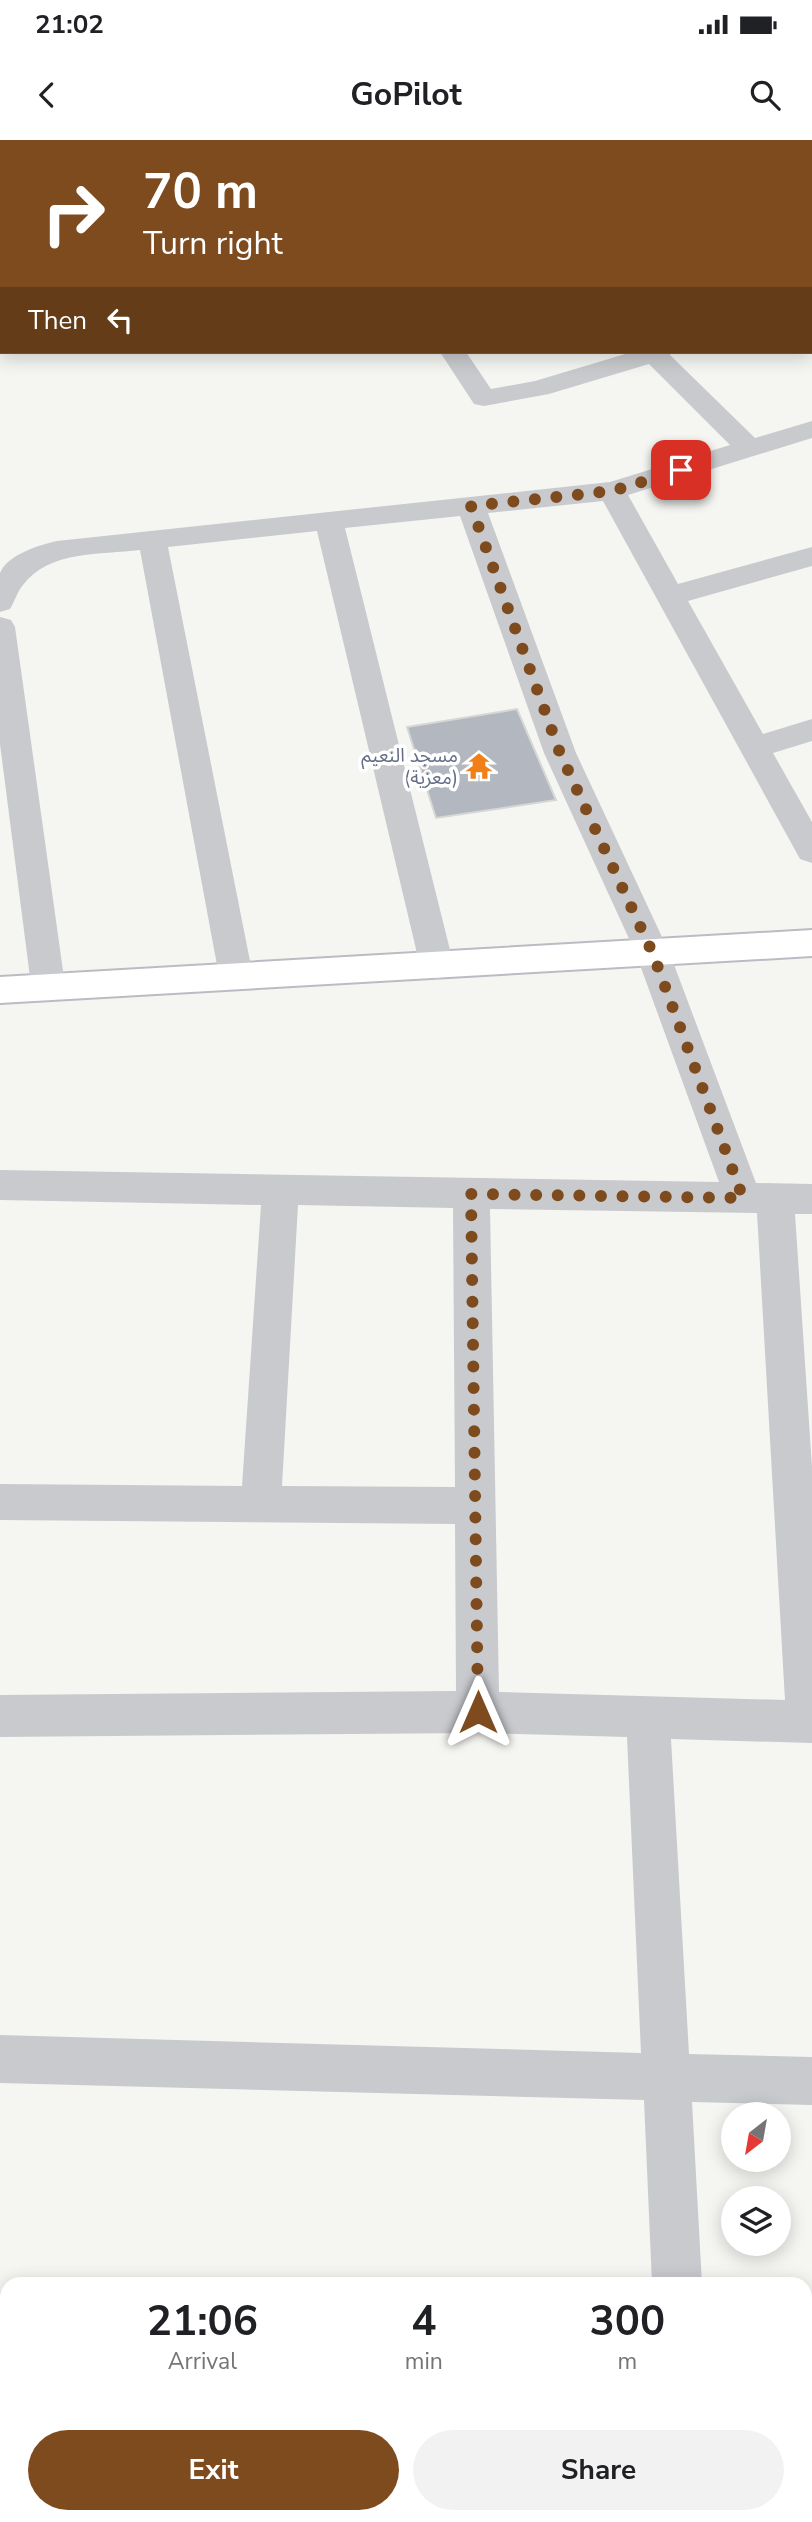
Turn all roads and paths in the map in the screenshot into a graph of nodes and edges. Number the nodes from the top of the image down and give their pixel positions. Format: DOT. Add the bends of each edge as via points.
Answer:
graph roads {
  1 [pos="454,354"];
  2 [pos="649,354"];
  3 [pos="657,354"];
  4 [pos="812,429"];
  5 [pos="750,449"];
  6 [pos="612,491"];
  7 [pos="471,506"];
  8 [pos="329,521"];
  9 [pos="152,540"];
  10 [pos="812,556"];
  11 [pos="671,596"];
  12 [pos="0,602"];
  13 [pos="0,627"];
  14 [pos="812,730"];
  15 [pos="756,747"];
  16 [pos="812,851"];
  17 [pos="812,943"];
  18 [pos="653,954"];
  19 [pos="437,966"];
  20 [pos="236,976"];
  21 [pos="48,985"];
  22 [pos="0,990"];
  23 [pos="0,1185"];
  24 [pos="279,1190"];
  25 [pos="471,1194"];
  26 [pos="777,1199"];
  27 [pos="0,1502"];
  28 [pos="261,1504"];
  29 [pos="476,1506"];
  30 [pos="478,1712"];
  31 [pos="0,1716"];
  32 [pos="648,1718"];
  33 [pos="810,1722"];
  34 [pos="0,2059"];
  35 [pos="667,2077"];
  36 [pos="812,2081"];
  37 [pos="677,2277"];
  1 -- 2 [label="street" via="484,398 539,388"];
  3 -- 5 [label="street"];
  4 -- 5 [label="street"];
  5 -- 6 [label="street"];
  6 -- 7 [label="street"];
  6 -- 11 [label="street"];
  7 -- 8 [label="street"];
  7 -- 18 [label="street" via="560,753"];
  8 -- 9 [label="street"];
  8 -- 19 [label="street"];
  9 -- 12 [label="street" via="36,556 10,580"];
  9 -- 20 [label="street"];
  10 -- 11 [label="street"];
  11 -- 15 [label="street"];
  13 -- 21 [label="street"];
  14 -- 15 [label="street"];
  15 -- 16 [label="street"];
  17 -- 18 [label="main road"];
  18 -- 19 [label="main road"];
  18 -- 26 [label="street"];
  19 -- 20 [label="main road"];
  20 -- 21 [label="main road"];
  21 -- 22 [label="main road"];
  23 -- 24 [label="street"];
  24 -- 25 [label="street"];
  24 -- 28 [label="street"];
  25 -- 26 [label="street"];
  25 -- 29 [label="street"];
  26 -- 33 [label="street"];
  27 -- 28 [label="street"];
  28 -- 29 [label="street"];
  29 -- 30 [label="street"];
  30 -- 31 [label="street"];
  30 -- 32 [label="street"];
  32 -- 33 [label="street"];
  32 -- 35 [label="street"];
  34 -- 35 [label="street"];
  35 -- 36 [label="street"];
  35 -- 37 [label="street"];
}
